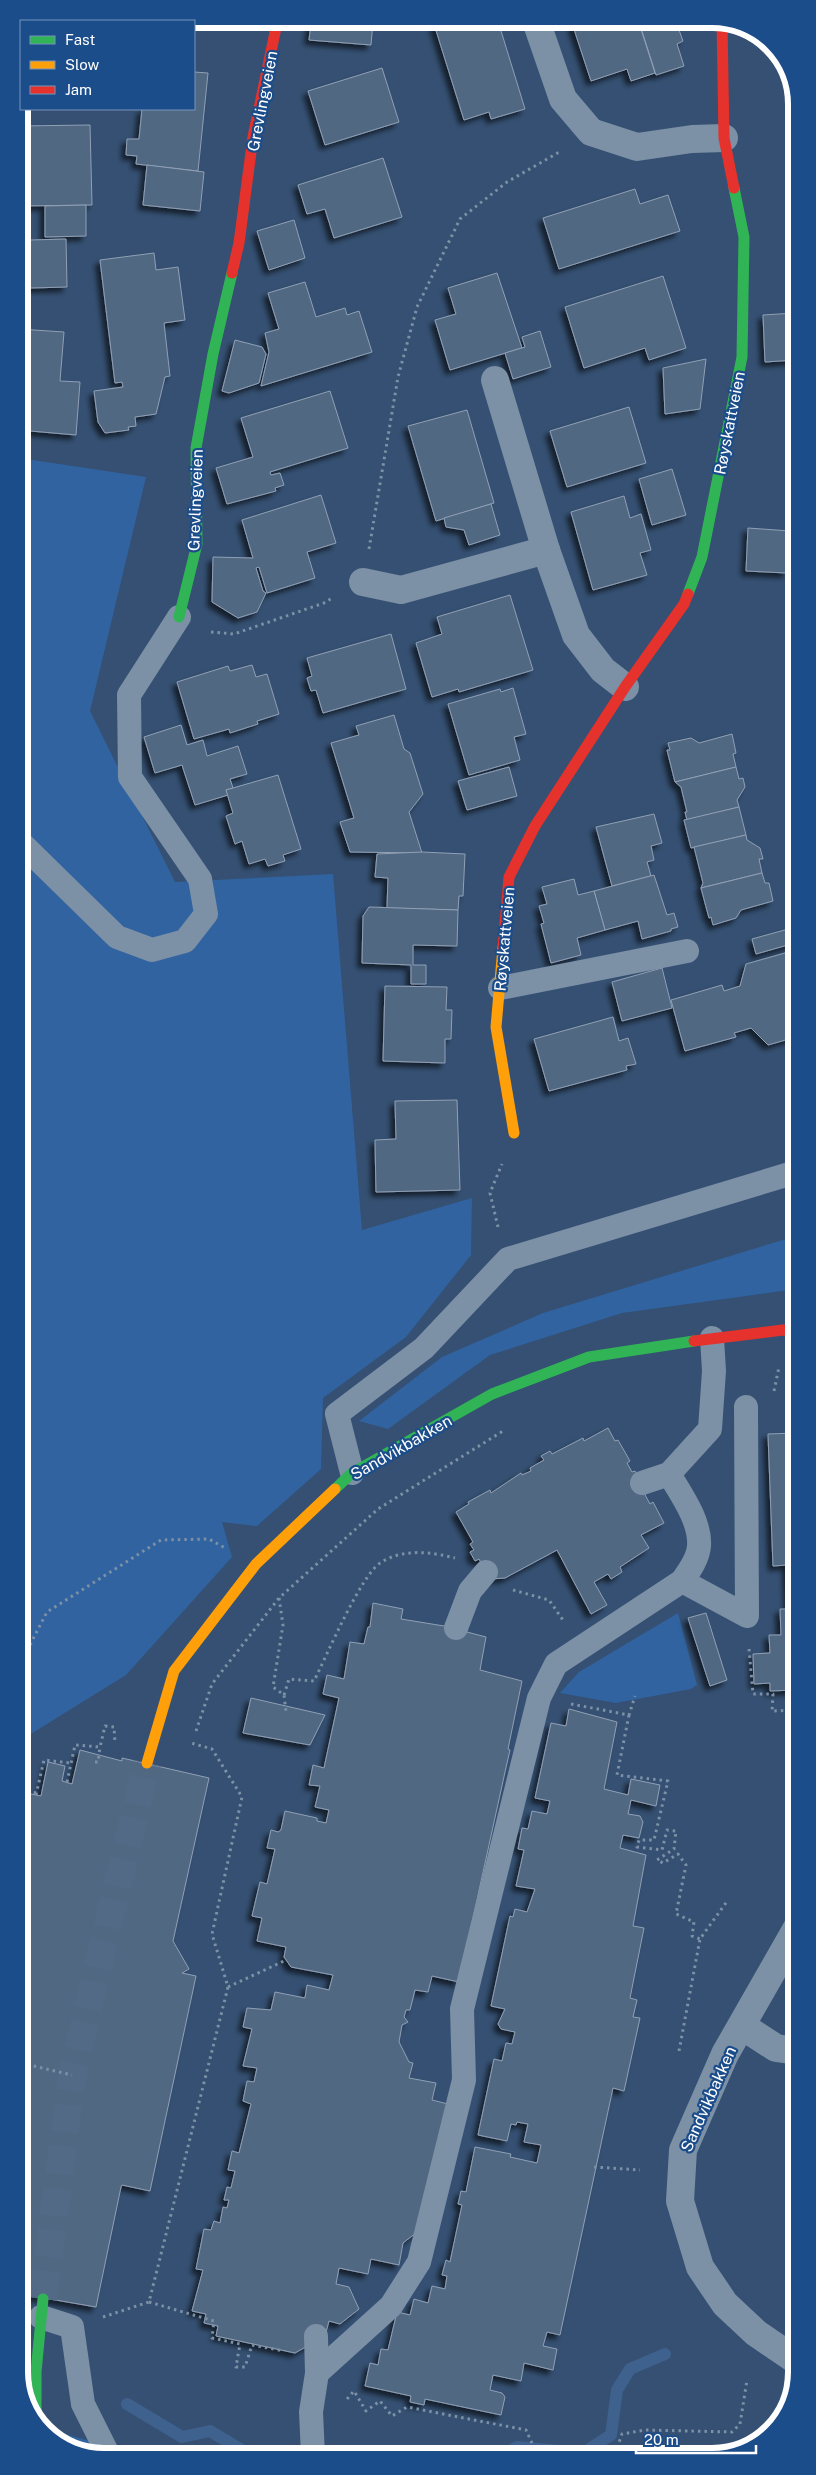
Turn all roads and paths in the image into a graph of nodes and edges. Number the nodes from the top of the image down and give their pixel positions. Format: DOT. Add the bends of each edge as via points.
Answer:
graph roads {
  1 [pos="276,28"];
  2 [pos="538,28"];
  3 [pos="722,29"];
  4 [pos="591,132"];
  5 [pos="724,138"];
  6 [pos="495,380"];
  7 [pos="546,550"];
  8 [pos="363,582"];
  9 [pos="179,616"];
  10 [pos="625,686"];
  11 [pos="28,850"];
  12 [pos="687,951"];
  13 [pos="500,988"];
  14 [pos="514,1133"];
  15 [pos="788,1174"];
  16 [pos="508,1259"];
  17 [pos="788,1330"];
  18 [pos="712,1338"];
  19 [pos="788,1367"];
  20 [pos="770,1368"];
  21 [pos="746,1407"];
  22 [pos="509,1427"];
  23 [pos="352,1473"];
  24 [pos="670,1474"];
  25 [pos="642,1483"];
  26 [pos="439,1554"];
  27 [pos="256,1564"];
  28 [pos="486,1572"];
  29 [pos="682,1581"];
  30 [pos="511,1590"];
  31 [pos="279,1598"];
  32 [pos="549,1600"];
  33 [pos="456,1628"];
  34 [pos="28,1649"];
  35 [pos="752,1678"];
  36 [pos="284,1695"];
  37 [pos="634,1696"];
  38 [pos="539,1698"];
  39 [pos="788,1710"];
  40 [pos="286,1712"];
  41 [pos="629,1715"];
  42 [pos="114,1743"];
  43 [pos="191,1743"];
  44 [pos="100,1747"];
  45 [pos="147,1761"];
  46 [pos="94,1762"];
  47 [pos="70,1764"];
  48 [pos="67,1782"];
  49 [pos="28,1792"];
  50 [pos="728,1900"];
  51 [pos="700,1939"];
  52 [pos="788,1944"];
  53 [pos="286,1960"];
  54 [pos="228,1986"];
  55 [pos="742,2026"];
  56 [pos="788,2050"];
  57 [pos="679,2051"];
  58 [pos="28,2066"];
  59 [pos="72,2075"];
  60 [pos="594,2167"];
  61 [pos="640,2170"];
  62 [pos="149,2302"];
  63 [pos="42,2308"];
  64 [pos="72,2327"];
  65 [pos="316,2336"];
  66 [pos="286,2352"];
  67 [pos="788,2355"];
  68 [pos="317,2373"];
  69 [pos="747,2380"];
  70 [pos="36,2407"];
  71 [pos="311,2412"];
  72 [pos="105,2447"];
  73 [pos="313,2447"];
  74 [pos="534,2448"];
  75 [pos="617,2448"];
  1 -- 9 [label="street, Grevlingveien" via="253,137 239,243 213,354 196,448 197,544"];
  2 -- 4 [label="street" via="563,100"];
  3 -- 5 [label="street, Røyskattveien"];
  4 -- 5 [label="street" via="637,146"];
  4 -- 8 [label="path" via="507,182 460,220 416,307 398,377"];
  5 -- 10 [label="street, Røyskattveien" via="744,237 742,357 702,557 684,604"];
  6 -- 7 [label="street"];
  7 -- 8 [label="street" via="401,590"];
  7 -- 10 [label="street" via="576,635 603,670"];
  8 -- 9 [label="path" via="344,588 324,603 234,634 190,630"];
  9 -- 11 [label="lane, Grevlingveien" via="129,695 130,777 200,879 206,914 185,941 152,950 117,937"];
  10 -- 13 [label="street, Røyskattveien" via="535,826 509,877"];
  12 -- 13 [label="lane"];
  13 -- 14 [label="street, Røyskattveien" via="496,1027"];
  14 -- 16 [label="path" via="490,1193"];
  15 -- 16 [label="lane"];
  16 -- 23 [label="lane" via="424,1348 337,1414"];
  17 -- 18 [label="street, Sandvikbakken"];
  18 -- 23 [label="street, Sandvikbakken" via="589,1357 492,1394"];
  18 -- 24 [label="lane" via="714,1371 710,1429"];
  19 -- 20 [label="path"];
  21 -- 29 [label="lane" via="747,1616"];
  22 -- 31 [label="path" via="378,1509"];
  23 -- 27 [label="street, Sandvikbakken"];
  24 -- 25 [label="lane"];
  24 -- 29 [label="lane" via="692,1513 699,1546 695,1560"];
  26 -- 36 [label="path" via="410,1552 380,1564 361,1587 314,1681 289,1679"];
  27 -- 34 [label="path" via="209,1539 161,1540 47,1612"];
  27 -- 45 [label="street, Sandvikbakken" via="174,1671"];
  28 -- 33 [label="lane" via="470,1591"];
  29 -- 38 [label="lane" via="556,1664"];
  30 -- 32 [label="path"];
  31 -- 36 [label="path" via="283,1624 273,1687"];
  31 -- 43 [label="path" via="212,1684"];
  35 -- 39 [label="path" via="753,1694 773,1694 772,1711"];
  36 -- 40 [label="path"];
  37 -- 41 [label="path"];
  38 -- 41 [label="path"];
  38 -- 68 [label="lane" via="462,2009 464,2080 419,2262 390,2306"];
  41 -- 51 [label="path" via="617,1775 668,1781 654,1840 639,1840 637,1847 662,1850 667,1830 676,1831 674,1849 657,1860 663,1864 678,1854 686,1865 676,1914 694,1922 692,1936"];
  42 -- 44 [label="path" via="114,1727 105,1726"];
  43 -- 45 [label="path"];
  43 -- 54 [label="path" via="212,1749 242,1797 212,1934"];
  44 -- 46 [label="path" via="98,1762"];
  44 -- 47 [label="path" via="75,1745"];
  47 -- 48 [label="path"];
  47 -- 49 [label="path" via="44,1760 37,1794"];
  50 -- 51 [label="path"];
  51 -- 57 [label="path"];
  52 -- 55 [label="street, Sandvikbakken"];
  53 -- 54 [label="path"];
  54 -- 62 [label="path"];
  55 -- 56 [label="street" via="776,2048"];
  55 -- 67 [label="street, Sandvikbakken" via="725,2054 683,2150 680,2201 700,2267 724,2304 756,2333"];
  58 -- 59 [label="path"];
  60 -- 61 [label="path"];
  62 -- 64 [label="path"];
  62 -- 66 [label="path" via="214,2321 212,2338 240,2344 236,2367 245,2367 252,2345"];
  63 -- 64 [label="lane"];
  63 -- 70 [label="street"];
  64 -- 72 [label="lane" via="83,2404"];
  65 -- 68 [label="lane"];
  68 -- 71 [label="lane"];
  69 -- 75 [label="path" via="740,2424 732,2432 629,2432 622,2434"];
  71 -- 73 [label="lane"];
  71 -- 74 [label="path" via="330,2419 354,2391 366,2411 380,2401 392,2416 407,2407 526,2430"];
}
